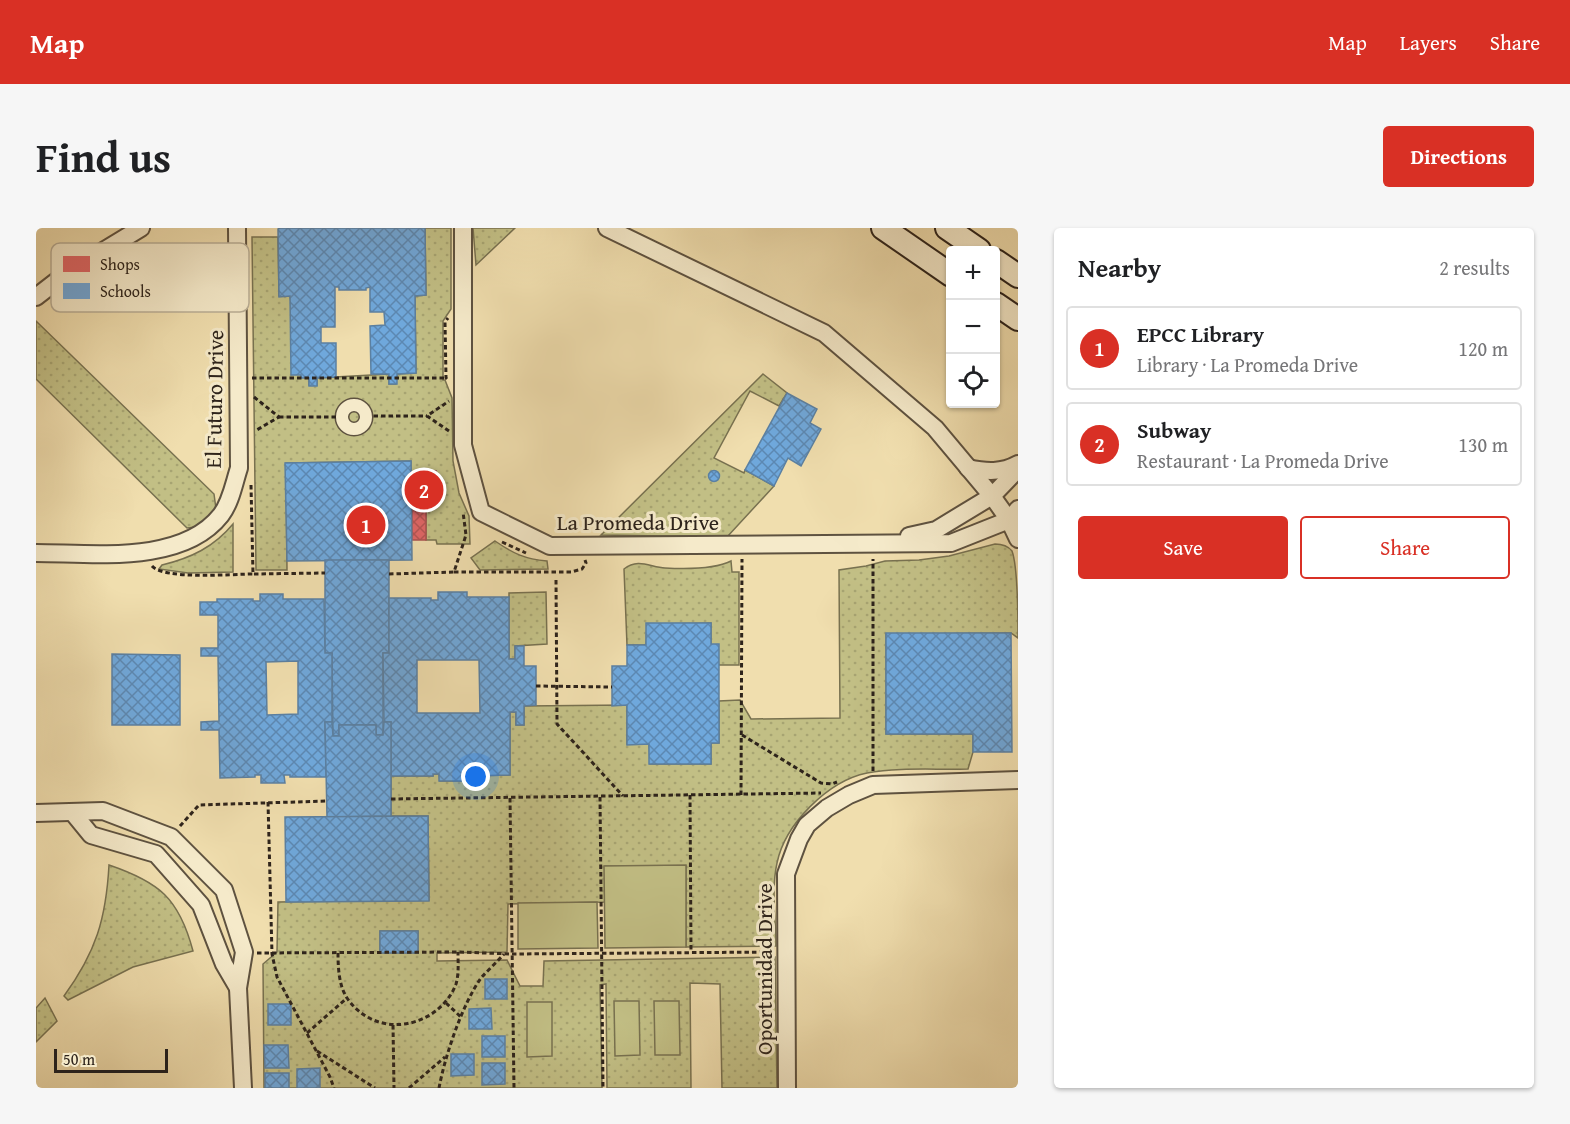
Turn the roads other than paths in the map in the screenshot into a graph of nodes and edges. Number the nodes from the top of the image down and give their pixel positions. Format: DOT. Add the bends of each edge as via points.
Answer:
graph roads {
  1 [pos="141,228"];
  2 [pos="237,228"];
  3 [pos="463,228"];
  4 [pos="607,228"];
  5 [pos="883,228"];
  6 [pos="957,231"];
  7 [pos="116,243"];
  8 [pos="237,243"];
  9 [pos="974,246"];
  10 [pos="1000,264"];
  11 [pos="946,272"];
  12 [pos="1018,276"];
  13 [pos="51,285"];
  14 [pos="36,297"];
  15 [pos="1000,307"];
  16 [pos="238,312"];
  17 [pos="1018,319"];
  18 [pos="342,417"];
  19 [pos="366,417"];
  20 [pos="1018,464"];
  21 [pos="968,468"];
  22 [pos="1018,469"];
  23 [pos="992,496"];
  24 [pos="1013,514"];
  25 [pos="1018,539"];
  26 [pos="873,544"];
  27 [pos="36,553"];
  28 [pos="1018,780"];
  29 [pos="36,813"];
  30 [pos="73,813"];
  31 [pos="238,988"];
  32 [pos="243,1088"];
  33 [pos="787,1088"];
  1 -- 7 [label="street"];
  2 -- 8 [label="street, El Futuro Drive"];
  3 -- 26 [label="street, La Promeda Drive" via="463,445 481,512 550,546"];
  4 -- 21 [label="street" via="824,333 935,428"];
  5 -- 11 [label="main road"];
  6 -- 9 [label="main road"];
  10 -- 12 [label="main road"];
  13 -- 14 [label="street"];
  15 -- 17 [label="main road"];
  16 -- 27 [label="street, El Futuro Drive" via="239,468 230,499 208,530 190,541 136,553"];
  18 -- 19 [label="street" via="346,426 353,429 361,427"];
  20 -- 21 [label="street" via="992,472"];
  21 -- 23 [label="street"];
  22 -- 23 [label="street"];
  23 -- 24 [label="street"];
  23 -- 26 [label="street" via="936,530"];
  24 -- 25 [label="street"];
  24 -- 26 [label="street" via="951,543"];
  28 -- 33 [label="street, Oportunidad Drive" via="870,775 853,793 807,825 786,874"];
  29 -- 30 [label="street"];
  30 -- 31 [label="street" via="91,835 156,854 201,905 224,964"];
  30 -- 31 [label="street" via="103,811 171,837 224,890 244,952"];
  31 -- 32 [label="street"];
}
